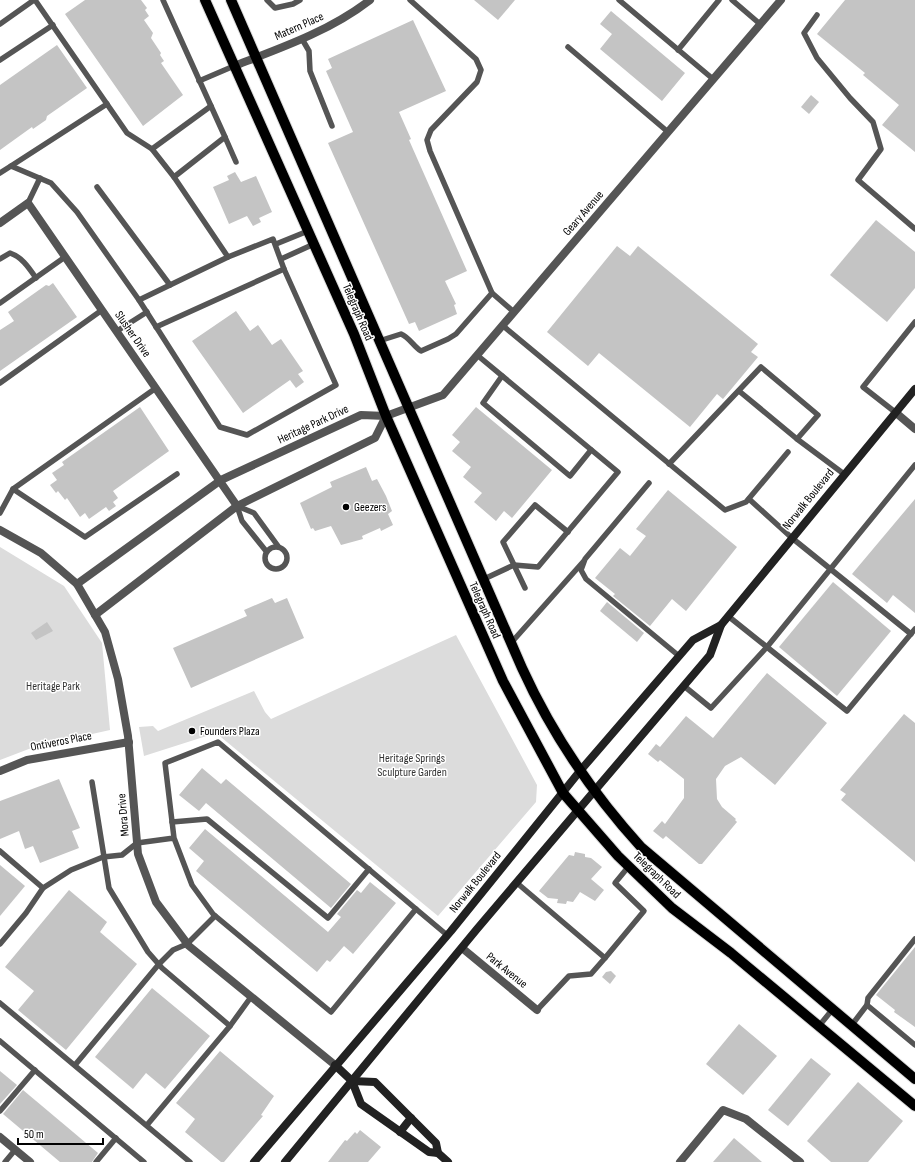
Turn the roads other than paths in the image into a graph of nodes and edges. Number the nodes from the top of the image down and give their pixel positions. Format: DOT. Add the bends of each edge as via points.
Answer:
graph roads {
  1 [pos="35,0"];
  2 [pos="163,0"];
  3 [pos="205,0"];
  4 [pos="231,0"];
  5 [pos="267,0"];
  6 [pos="300,0"];
  7 [pos="370,0"];
  8 [pos="410,0"];
  9 [pos="619,0"];
  10 [pos="719,0"];
  11 [pos="732,0"];
  12 [pos="780,0"];
  13 [pos="817,15"];
  14 [pos="0,24"];
  15 [pos="760,24"];
  16 [pos="53,25"];
  17 [pos="302,39"];
  18 [pos="568,47"];
  19 [pos="678,50"];
  20 [pos="256,58"];
  21 [pos="0,60"];
  22 [pos="234,66"];
  23 [pos="713,79"];
  24 [pos="199,81"];
  25 [pos="107,104"];
  26 [pos="211,106"];
  27 [pos="332,126"];
  28 [pos="668,132"];
  29 [pos="225,138"];
  30 [pos="152,150"];
  31 [pos="236,162"];
  32 [pos="11,166"];
  33 [pos="0,173"];
  34 [pos="174,177"];
  35 [pos="40,178"];
  36 [pos="97,187"];
  37 [pos="28,203"];
  38 [pos="0,223"];
  39 [pos="915,229"];
  40 [pos="308,230"];
  41 [pos="276,244"];
  42 [pos="314,244"];
  43 [pos="65,257"];
  44 [pos="228,257"];
  45 [pos="281,258"];
  46 [pos="0,259"];
  47 [pos="284,269"];
  48 [pos="36,278"];
  49 [pos="170,285"];
  50 [pos="492,293"];
  51 [pos="139,300"];
  52 [pos="0,303"];
  53 [pos="102,310"];
  54 [pos="147,312"];
  55 [pos="514,312"];
  56 [pos="915,322"];
  57 [pos="502,325"];
  58 [pos="156,327"];
  59 [pos="117,331"];
  60 [pos="379,342"];
  61 [pos="477,355"];
  62 [pos="502,376"];
  63 [pos="0,383"];
  64 [pos="156,388"];
  65 [pos="915,389"];
  66 [pos="739,391"];
  67 [pos="408,408"];
  68 [pos="895,412"];
  69 [pos="386,416"];
  70 [pos="915,429"];
  71 [pos="797,439"];
  72 [pos="591,450"];
  73 [pos="788,452"];
  74 [pos="669,464"];
  75 [pos="915,466"];
  76 [pos="177,474"];
  77 [pos="844,474"];
  78 [pos="221,480"];
  79 [pos="649,483"];
  80 [pos="13,489"];
  81 [pos="749,499"];
  82 [pos="237,506"];
  83 [pos="0,513"];
  84 [pos="0,530"];
  85 [pos="568,532"];
  86 [pos="792,538"];
  87 [pos="278,546"];
  88 [pos="266,551"];
  89 [pos="587,557"];
  90 [pos="514,565"];
  91 [pos="830,568"];
  92 [pos="484,579"];
  93 [pos="77,584"];
  94 [pos="525,588"];
  95 [pos="95,615"];
  96 [pos="728,616"];
  97 [pos="721,625"];
  98 [pos="913,632"];
  99 [pos="511,643"];
  100 [pos="767,647"];
  101 [pos="679,656"];
  102 [pos="684,686"];
  103 [pos="129,742"];
  104 [pos="0,771"];
  105 [pos="580,771"];
  106 [pos="92,782"];
  107 [pos="595,791"];
  108 [pos="562,793"];
  109 [pos="578,811"];
  110 [pos="172,822"];
  111 [pos="174,838"];
  112 [pos="137,842"];
  113 [pos="0,851"];
  114 [pos="103,857"];
  115 [pos="629,866"];
  116 [pos="369,869"];
  117 [pos="517,883"];
  118 [pos="43,888"];
  119 [pos="416,909"];
  120 [pos="215,916"];
  121 [pos="447,935"];
  122 [pos="915,939"];
  123 [pos="0,944"];
  124 [pos="187,944"];
  125 [pos="462,948"];
  126 [pos="605,958"];
  127 [pos="159,964"];
  128 [pos="251,997"];
  129 [pos="0,1003"];
  130 [pos="867,1005"];
  131 [pos="537,1010"];
  132 [pos="832,1010"];
  133 [pos="230,1026"];
  134 [pos="819,1026"];
  135 [pos="851,1026"];
  136 [pos="0,1042"];
  137 [pos="915,1045"];
  138 [pos="75,1065"];
  139 [pos="335,1065"];
  140 [pos="35,1070"];
  141 [pos="915,1079"];
  142 [pos="352,1081"];
  143 [pos="915,1106"];
  144 [pos="0,1111"];
  145 [pos="411,1118"];
  146 [pos="147,1125"];
  147 [pos="400,1132"];
  148 [pos="0,1138"];
  149 [pos="116,1138"];
  150 [pos="15,1150"];
  151 [pos="438,1154"];
  152 [pos="5,1162"];
  153 [pos="30,1162"];
  154 [pos="96,1162"];
  155 [pos="144,1162"];
  156 [pos="190,1162"];
  157 [pos="254,1162"];
  158 [pos="285,1162"];
  159 [pos="448,1162"];
  160 [pos="680,1162"];
  161 [pos="800,1162"];
  1 -- 14 [label="lane"];
  1 -- 16 [label="lane"];
  2 -- 24 [label="lane"];
  3 -- 22 [label="main road, Telegraph Road"];
  4 -- 20 [label="main road, Telegraph Road"];
  5 -- 6 [label="lane" via="275,8"];
  7 -- 17 [label="street, Matern Place" via="358,10"];
  8 -- 50 [label="lane" via="476,59 481,70 477,82 431,130 427,140"];
  9 -- 19 [label="lane"];
  10 -- 19 [label="lane"];
  11 -- 15 [label="lane"];
  12 -- 15 [label="street, Geary Avenue"];
  13 -- 39 [label="lane" via="804,33 806,40 832,76 873,122 878,133 881,149 858,180"];
  15 -- 23 [label="street, Geary Avenue"];
  16 -- 21 [label="lane"];
  16 -- 25 [label="lane"];
  17 -- 20 [label="street, Matern Place"];
  17 -- 27 [label="lane" via="310,51 310,71"];
  18 -- 28 [label="lane"];
  19 -- 23 [label="lane"];
  20 -- 22 [label="street, Matern Place"];
  20 -- 60 [label="main road, Telegraph Road"];
  22 -- 24 [label="lane"];
  22 -- 40 [label="main road, Telegraph Road"];
  23 -- 28 [label="street, Geary Avenue"];
  24 -- 26 [label="lane"];
  25 -- 30 [label="lane" via="127,133"];
  25 -- 32 [label="lane"];
  26 -- 29 [label="lane"];
  26 -- 30 [label="lane"];
  28 -- 55 [label="street, Geary Avenue"];
  29 -- 31 [label="lane"];
  29 -- 34 [label="lane"];
  30 -- 34 [label="lane"];
  32 -- 33 [label="lane"];
  32 -- 35 [label="lane"];
  34 -- 44 [label="lane"];
  35 -- 37 [label="lane"];
  35 -- 51 [label="lane" via="51,183 77,212"];
  36 -- 49 [label="lane"];
  37 -- 38 [label="street"];
  37 -- 43 [label="street, Slusher Drive"];
  40 -- 41 [label="lane"];
  40 -- 42 [label="main road, Telegraph Road"];
  41 -- 44 [label="lane" via="273,239"];
  41 -- 45 [label="lane"];
  42 -- 45 [label="lane"];
  42 -- 69 [label="main road, Telegraph Road" via="354,334"];
  43 -- 48 [label="lane"];
  43 -- 53 [label="street, Slusher Drive"];
  44 -- 49 [label="lane"];
  45 -- 47 [label="lane"];
  46 -- 48 [label="lane" via="10,253 16,255"];
  47 -- 58 [label="lane"];
  47 -- 58 [label="lane" via="336,385 247,435 220,428"];
  48 -- 52 [label="lane"];
  49 -- 51 [label="lane"];
  50 -- 55 [label="lane"];
  50 -- 60 [label="lane" via="456,334 421,351 414,347 408,337 401,334"];
  51 -- 54 [label="lane"];
  53 -- 59 [label="street, Slusher Drive"];
  53 -- 63 [label="lane"];
  54 -- 58 [label="lane"];
  54 -- 59 [label="lane"];
  55 -- 57 [label="street, Geary Avenue"];
  56 -- 68 [label="lane" via="863,387"];
  57 -- 61 [label="street, Geary Avenue"];
  57 -- 74 [label="lane"];
  59 -- 64 [label="street, Slusher Drive"];
  60 -- 67 [label="main road, Telegraph Road"];
  61 -- 62 [label="lane"];
  61 -- 67 [label="street, Geary Avenue" via="443,395"];
  62 -- 72 [label="lane"];
  62 -- 72 [label="lane" via="483,403 570,476"];
  64 -- 78 [label="street, Slusher Drive"];
  64 -- 80 [label="lane"];
  65 -- 68 [label="main road, Norwalk Boulevard"];
  66 -- 71 [label="lane"];
  66 -- 71 [label="lane" via="761,367 818,415"];
  66 -- 74 [label="lane"];
  67 -- 69 [label="street, Geary Avenue"];
  67 -- 92 [label="main road, Telegraph Road"];
  68 -- 70 [label="street"];
  68 -- 77 [label="main road, Norwalk Boulevard"];
  69 -- 78 [label="street, Heritage Park Drive" via="361,415"];
  69 -- 82 [label="street" via="375,438"];
  69 -- 108 [label="main road, Telegraph Road" via="503,681"];
  71 -- 77 [label="lane"];
  72 -- 85 [label="lane" via="618,472"];
  73 -- 81 [label="lane"];
  74 -- 81 [label="lane" via="725,510"];
  75 -- 91 [label="lane"];
  76 -- 80 [label="lane" via="85,537"];
  77 -- 86 [label="main road, Norwalk Boulevard"];
  78 -- 82 [label="street, Slusher Drive"];
  78 -- 93 [label="street, Heritage Park Drive"];
  79 -- 89 [label="lane"];
  80 -- 83 [label="lane"];
  81 -- 86 [label="lane"];
  82 -- 87 [label="lane" via="254,513"];
  82 -- 88 [label="lane" via="242,521"];
  82 -- 95 [label="street"];
  84 -- 93 [label="street, Mora Drive" via="41,553"];
  85 -- 90 [label="lane" via="538,567"];
  85 -- 90 [label="lane" via="536,505 503,542"];
  86 -- 91 [label="lane"];
  86 -- 96 [label="main road, Norwalk Boulevard"];
  87 -- 88 [label="lane"];
  87 -- 88 [label="lane" via="287,555 286,564 279,569 267,564"];
  89 -- 99 [label="lane"];
  89 -- 101 [label="lane" via="581,570 586,579"];
  90 -- 92 [label="lane"];
  90 -- 94 [label="lane"];
  91 -- 98 [label="lane"];
  91 -- 100 [label="lane"];
  92 -- 99 [label="main road, Telegraph Road"];
  93 -- 95 [label="street, Mora Drive"];
  95 -- 103 [label="street, Mora Drive" via="105,632 118,679"];
  96 -- 97 [label="main road, Norwalk Boulevard"];
  96 -- 100 [label="lane"];
  97 -- 101 [label="main road, Norwalk Boulevard" via="693,640"];
  97 -- 102 [label="main road, Norwalk Boulevard" via="710,655"];
  98 -- 100 [label="lane" via="847,711"];
  99 -- 105 [label="main road, Telegraph Road" via="538,703"];
  100 -- 102 [label="lane" via="711,708"];
  101 -- 105 [label="main road, Norwalk Boulevard"];
  102 -- 107 [label="main road, Norwalk Boulevard"];
  103 -- 104 [label="street, Ontiveros Place" via="27,760"];
  103 -- 112 [label="street, Mora Drive"];
  105 -- 107 [label="main road, Telegraph Road"];
  105 -- 108 [label="main road, Norwalk Boulevard"];
  106 -- 114 [label="lane"];
  107 -- 109 [label="main road, Norwalk Boulevard"];
  107 -- 132 [label="main road, Telegraph Road" via="641,847"];
  108 -- 109 [label="main road, Telegraph Road"];
  108 -- 121 [label="main road, Norwalk Boulevard"];
  109 -- 115 [label="main road, Telegraph Road"];
  109 -- 117 [label="main road, Norwalk Boulevard"];
  110 -- 111 [label="lane"];
  110 -- 116 [label="lane" via="207,819 328,918"];
  110 -- 116 [label="lane" via="165,763 218,742"];
  111 -- 112 [label="lane"];
  111 -- 120 [label="lane" via="192,885"];
  112 -- 114 [label="lane" via="122,855"];
  112 -- 124 [label="street, Mora Drive" via="138,854 156,902"];
  113 -- 118 [label="lane"];
  114 -- 118 [label="lane" via="71,870"];
  114 -- 127 [label="lane" via="109,888 148,952"];
  115 -- 126 [label="lane" via="615,883 644,911"];
  115 -- 134 [label="main road, Telegraph Road" via="672,908"];
  116 -- 119 [label="lane"];
  117 -- 125 [label="main road, Norwalk Boulevard"];
  117 -- 126 [label="lane"];
  118 -- 123 [label="lane" via="26,914"];
  119 -- 120 [label="lane" via="331,1012"];
  119 -- 121 [label="lane"];
  120 -- 124 [label="lane"];
  121 -- 139 [label="main road, Norwalk Boulevard"];
  122 -- 130 [label="lane" via="868,998"];
  124 -- 127 [label="lane" via="173,950"];
  124 -- 128 [label="street, Mora Drive"];
  125 -- 131 [label="street, Park Avenue"];
  125 -- 142 [label="main road, Norwalk Boulevard"];
  126 -- 131 [label="lane" via="591,974 569,976"];
  127 -- 133 [label="lane"];
  127 -- 138 [label="lane"];
  128 -- 133 [label="lane"];
  128 -- 139 [label="street, Mora Drive"];
  129 -- 138 [label="lane"];
  130 -- 135 [label="lane"];
  130 -- 137 [label="lane"];
  132 -- 134 [label="lane"];
  132 -- 135 [label="main road, Telegraph Road"];
  133 -- 146 [label="lane"];
  134 -- 143 [label="main road, Telegraph Road"];
  135 -- 141 [label="main road, Telegraph Road"];
  136 -- 140 [label="lane"];
  138 -- 146 [label="lane"];
  139 -- 142 [label="main road"];
  139 -- 157 [label="main road, Norwalk Boulevard"];
  140 -- 144 [label="lane"];
  140 -- 149 [label="lane"];
  142 -- 145 [label="main road" via="375,1082"];
  142 -- 147 [label="main road" via="361,1104"];
  142 -- 158 [label="main road, Norwalk Boulevard"];
  145 -- 147 [label="main road"];
  145 -- 151 [label="main road" via="436,1143"];
  146 -- 156 [label="lane"];
  147 -- 151 [label="main road" via="429,1152"];
  148 -- 150 [label="street"];
  149 -- 154 [label="lane"];
  149 -- 155 [label="lane"];
  150 -- 152 [label="lane"];
  150 -- 153 [label="street"];
  151 -- 159 [label="main road"];
  160 -- 161 [label="street" via="723,1110 751,1122"];
}
